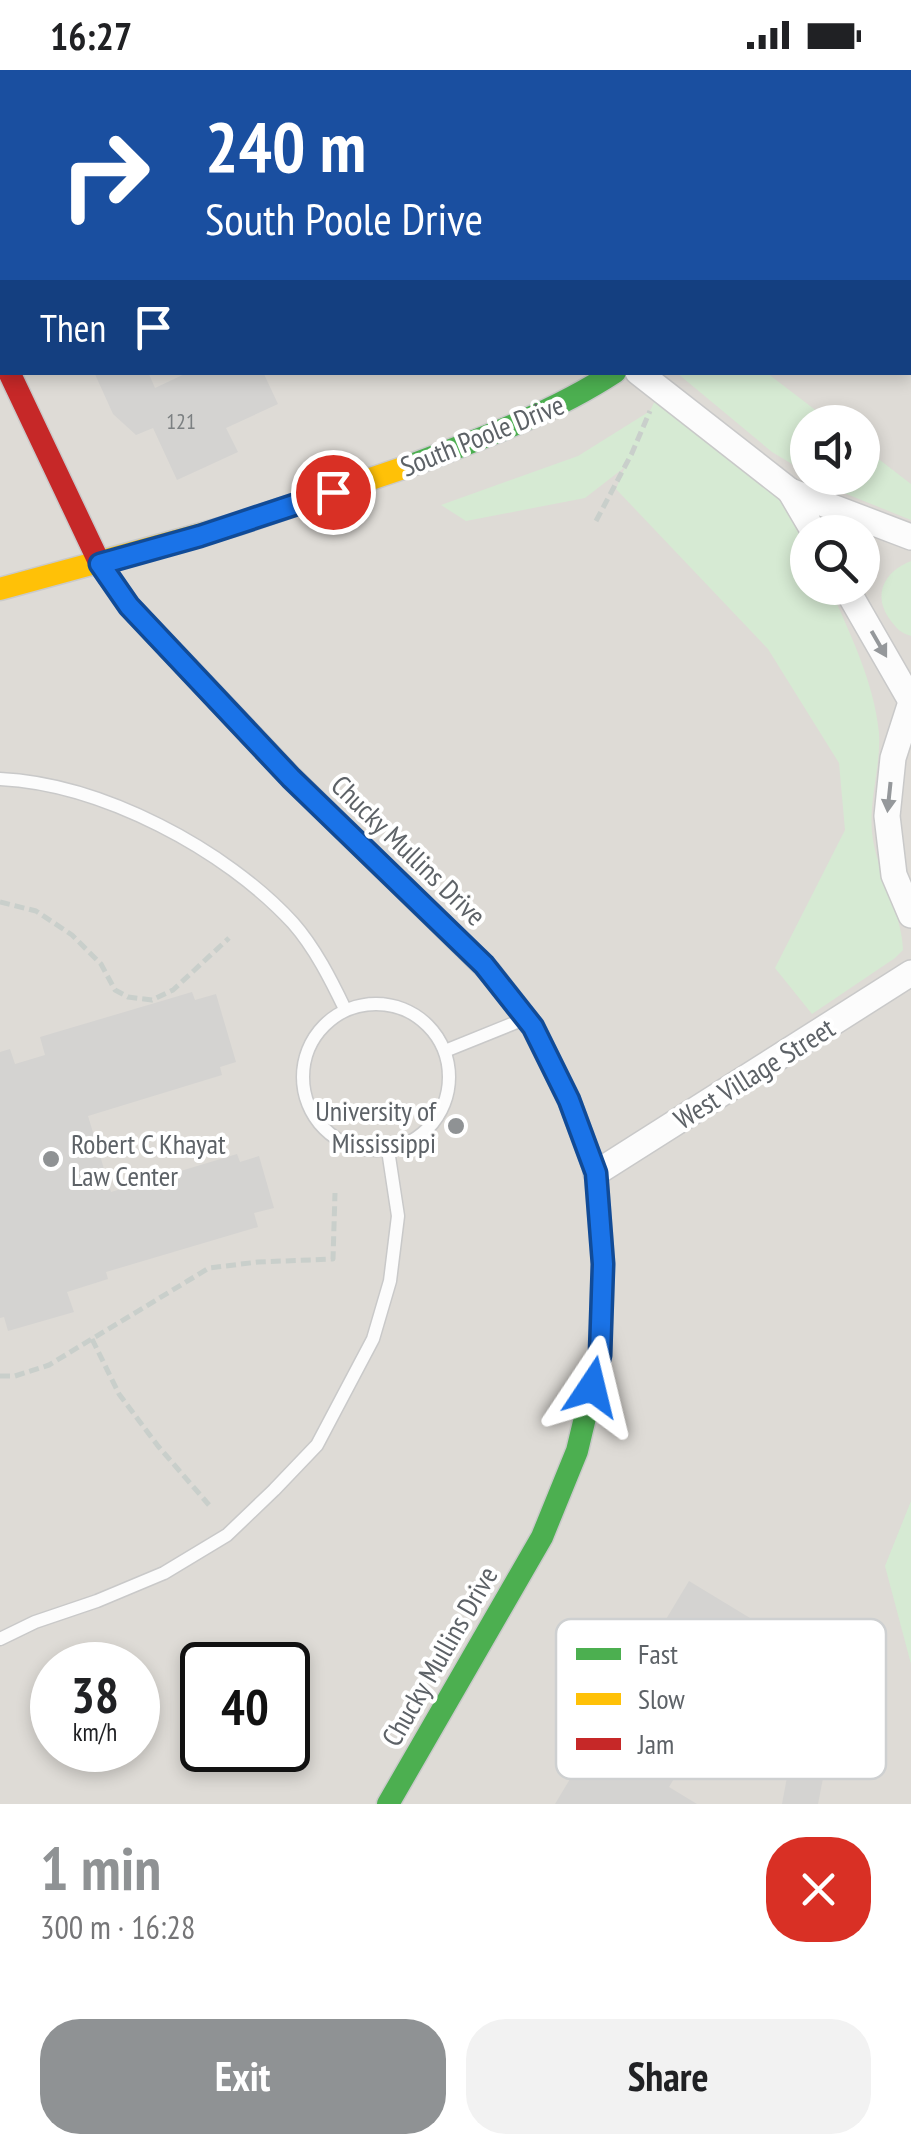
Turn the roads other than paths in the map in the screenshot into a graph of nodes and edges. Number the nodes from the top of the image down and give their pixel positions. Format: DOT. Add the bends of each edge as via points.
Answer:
graph roads {
  1 [pos="11,375"];
  2 [pos="611,375"];
  3 [pos="642,375"];
  4 [pos="790,492"];
  5 [pos="798,495"];
  6 [pos="911,537"];
  7 [pos="100,564"];
  8 [pos="0,590"];
  9 [pos="856,605"];
  10 [pos="911,701"];
  11 [pos="0,779"];
  12 [pos="911,914"];
  13 [pos="911,973"];
  14 [pos="345,1010"];
  15 [pos="526,1018"];
  16 [pos="445,1051"];
  17 [pos="388,1150"];
  18 [pos="596,1173"];
  19 [pos="0,1639"];
  20 [pos="388,1804"];
  1 -- 7 [label="street, Chucky Mullins Drive"];
  2 -- 7 [label="street, South Poole Drive" via="586,393 400,470"];
  3 -- 4 [label="street"];
  5 -- 6 [label="street"];
  7 -- 8 [label="street, South Poole Drive"];
  7 -- 15 [label="street, Chucky Mullins Drive" via="129,606 291,778 484,965"];
  9 -- 10 [label="street, one-way"];
  10 -- 12 [label="street, one-way" via="893,758 887,816 894,875"];
  11 -- 14 [label="lane" via="83,794 142,817 218,860 295,925"];
  13 -- 18 [label="street, West Village Street"];
  14 -- 16 [label="lane" via="395,1005 421,1018"];
  14 -- 17 [label="lane" via="317,1032 304,1058 302,1087 311,1114 330,1136 356,1148"];
  15 -- 16 [label="lane"];
  15 -- 18 [label="street, Chucky Mullins Drive" via="569,1100"];
  16 -- 17 [label="lane" via="447,1096 434,1122 413,1141"];
  17 -- 19 [label="lane" via="398,1216 390,1281 374,1339 317,1446 228,1535 164,1573"];
  18 -- 20 [label="street, Chucky Mullins Drive" via="600,1355 577,1451 542,1537"];
}
